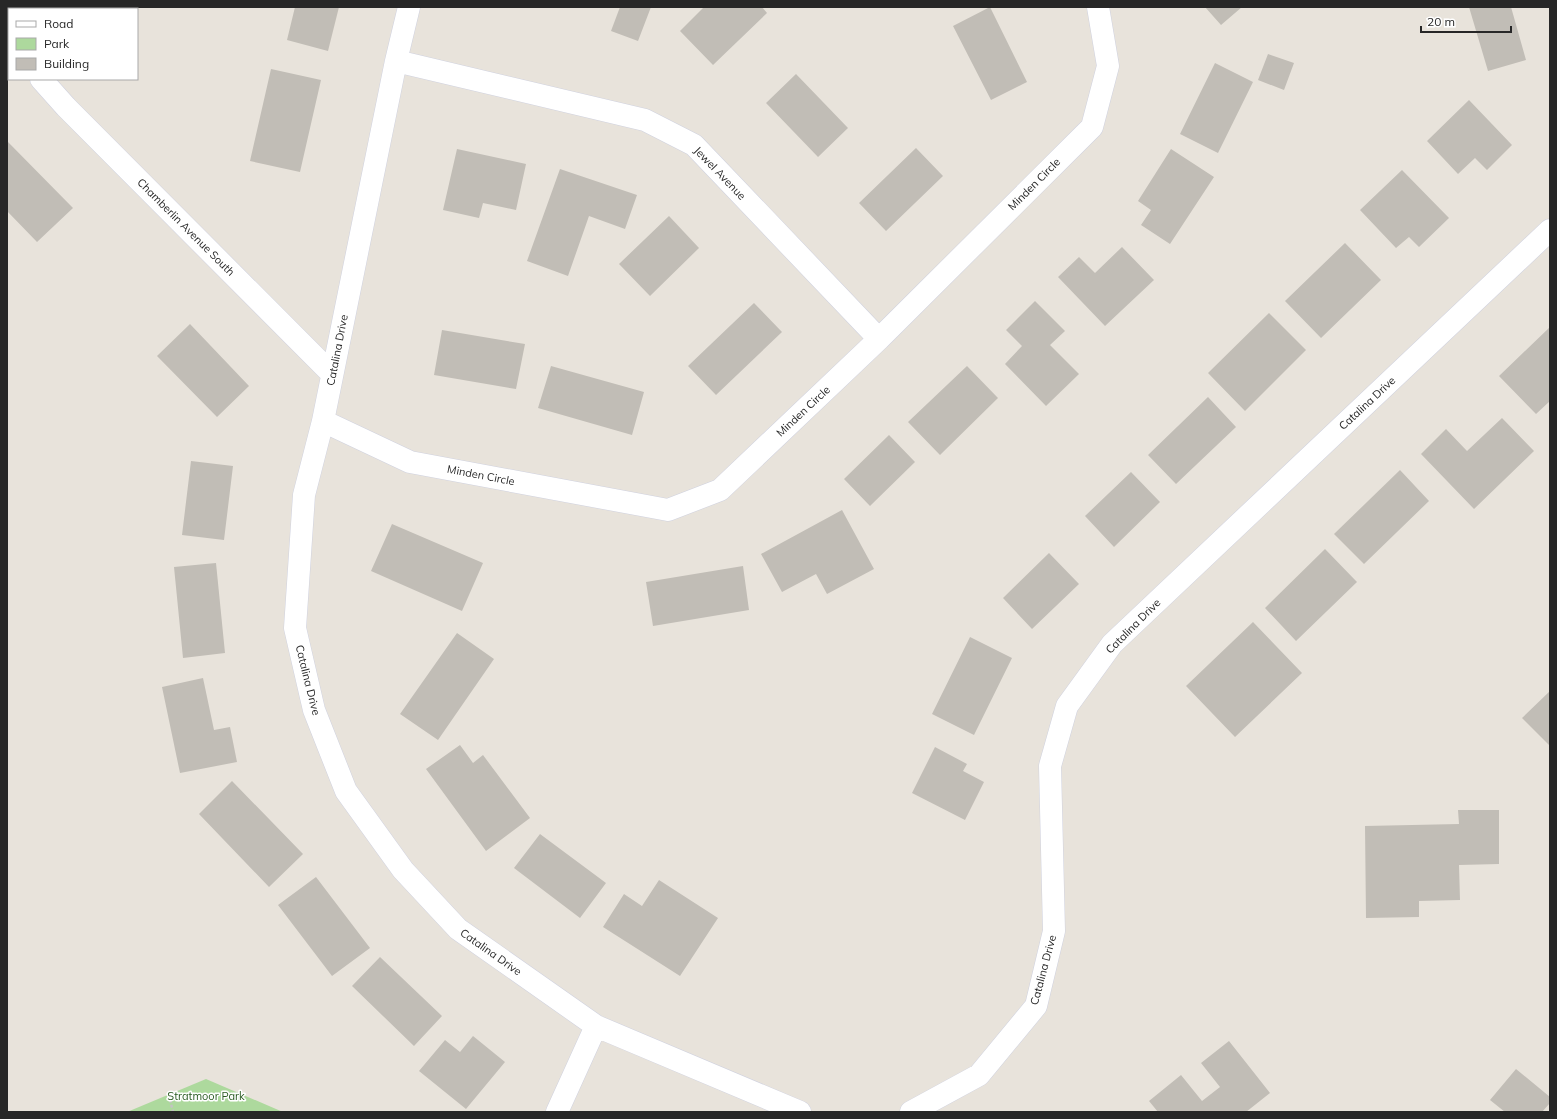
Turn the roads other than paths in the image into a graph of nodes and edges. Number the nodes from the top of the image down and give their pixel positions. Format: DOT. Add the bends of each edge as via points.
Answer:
graph roads {
  1 [pos="409,7"];
  2 [pos="1098,7"];
  3 [pos="396,61"];
  4 [pos="42,80"];
  5 [pos="1550,230"];
  6 [pos="879,339"];
  7 [pos="332,374"];
  8 [pos="323,421"];
  9 [pos="596,1026"];
  10 [pos="557,1112"];
  11 [pos="800,1112"];
  12 [pos="911,1112"];
  1 -- 3 [label="street, Catalina Drive"];
  2 -- 6 [label="street, Minden Circle" via="1108,66 1092,127"];
  3 -- 6 [label="street, Jewel Avenue" via="645,120 694,146"];
  3 -- 7 [label="street, Catalina Drive"];
  4 -- 7 [label="street, Chamberlin Avenue South"];
  5 -- 12 [label="street, Catalina Drive" via="1112,644 1067,706 1050,766 1054,931 1036,1006 979,1075"];
  6 -- 8 [label="street, Minden Circle" via="720,490 668,510 410,462"];
  7 -- 8 [label="street, Catalina Drive"];
  8 -- 9 [label="street, Catalina Drive" via="304,494 295,628 314,710 346,791 403,870 458,930"];
  9 -- 10 [label="street"];
  9 -- 11 [label="street, Catalina Drive"];
}
